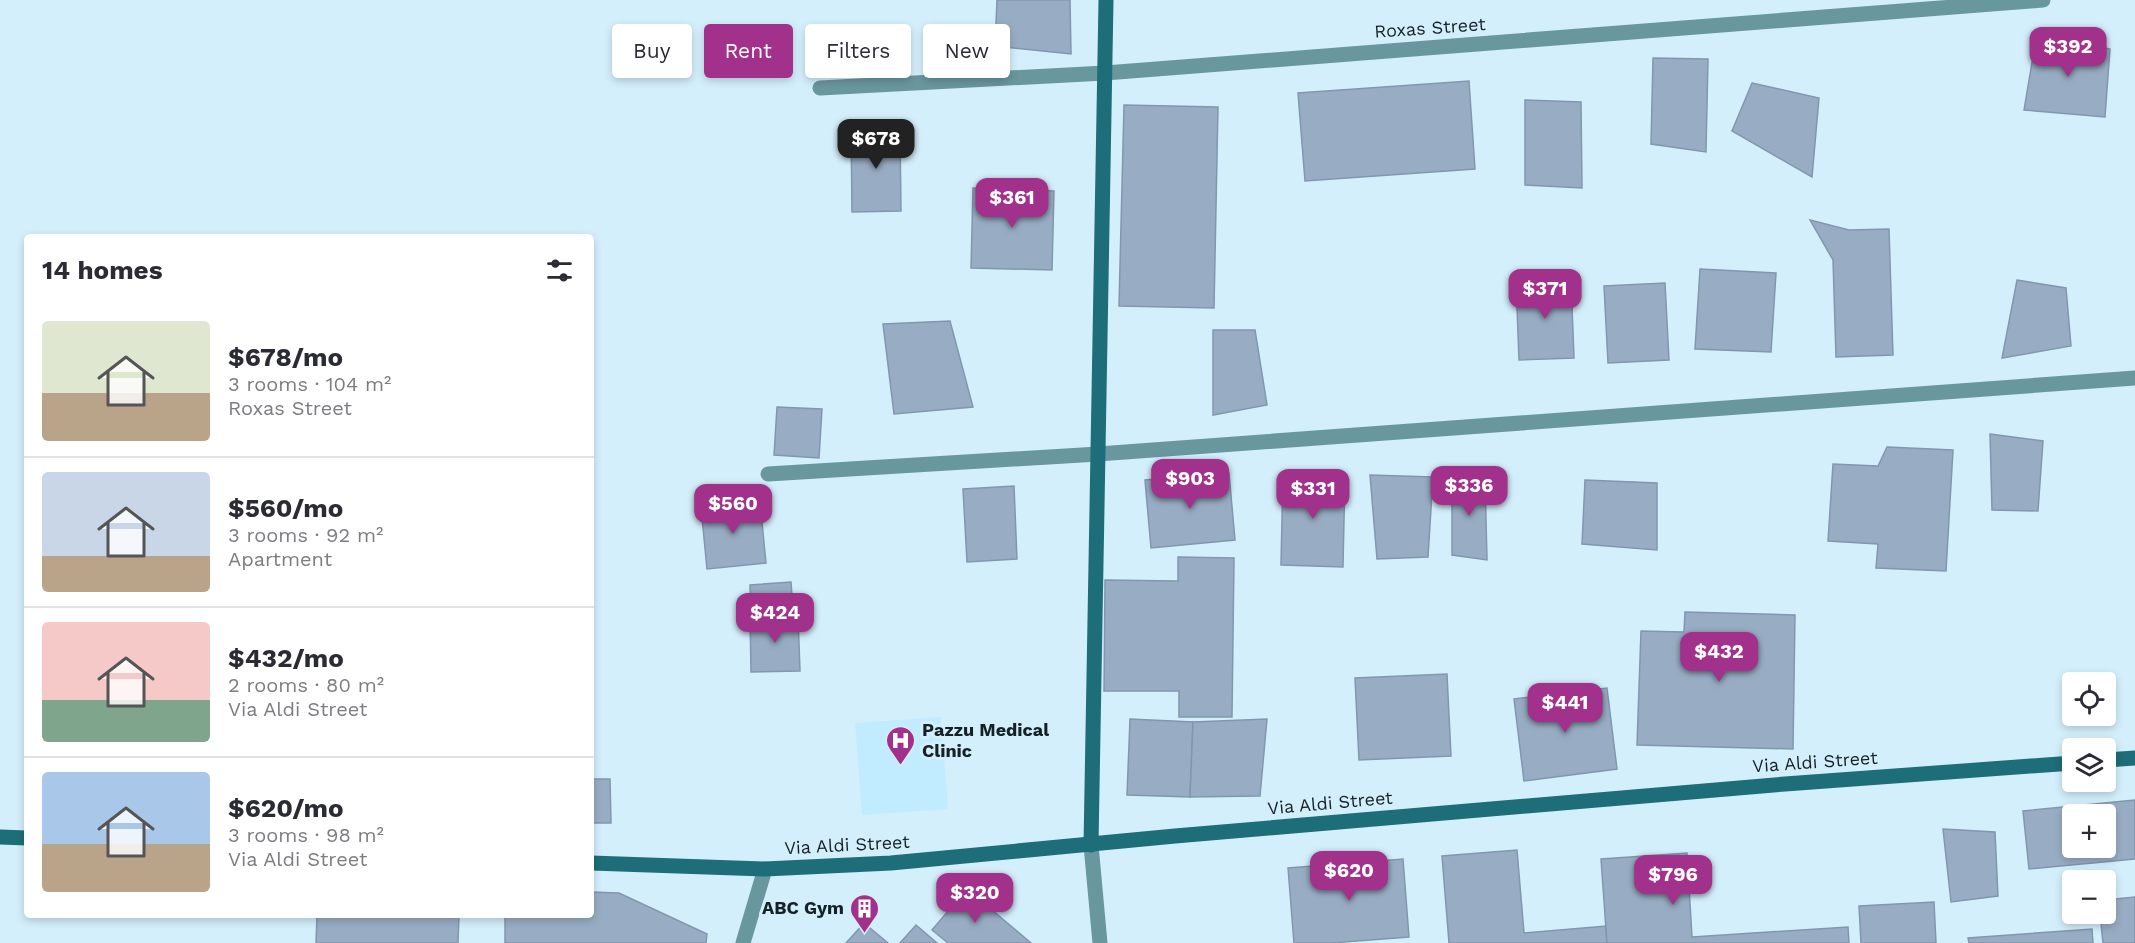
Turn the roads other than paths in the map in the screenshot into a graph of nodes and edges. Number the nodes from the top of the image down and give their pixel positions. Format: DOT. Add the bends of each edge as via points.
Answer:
graph roads {
  1 [pos="1107,0"];
  2 [pos="2043,0"];
  3 [pos="1105,73"];
  4 [pos="820,88"];
  5 [pos="2135,378"];
  6 [pos="1098,454"];
  7 [pos="768,474"];
  8 [pos="2135,758"];
  9 [pos="2116,759"];
  10 [pos="2062,764"];
  11 [pos="0,837"];
  12 [pos="24,838"];
  13 [pos="1091,845"];
  14 [pos="594,863"];
  15 [pos="765,869"];
  16 [pos="743,943"];
  17 [pos="1100,943"];
  1 -- 3 [label="street"];
  2 -- 3 [label="street, Roxas Street"];
  3 -- 4 [label="street, Roxas Street"];
  3 -- 6 [label="street"];
  5 -- 6 [label="street"];
  6 -- 7 [label="street"];
  6 -- 13 [label="street"];
  8 -- 9 [label="street"];
  10 -- 13 [label="street, Via Aldi Street"];
  11 -- 12 [label="street"];
  13 -- 15 [label="street, Via Aldi Street" via="891,863"];
  13 -- 17 [label="street"];
  14 -- 15 [label="street, Via Aldi Street"];
  15 -- 16 [label="street"];
}
